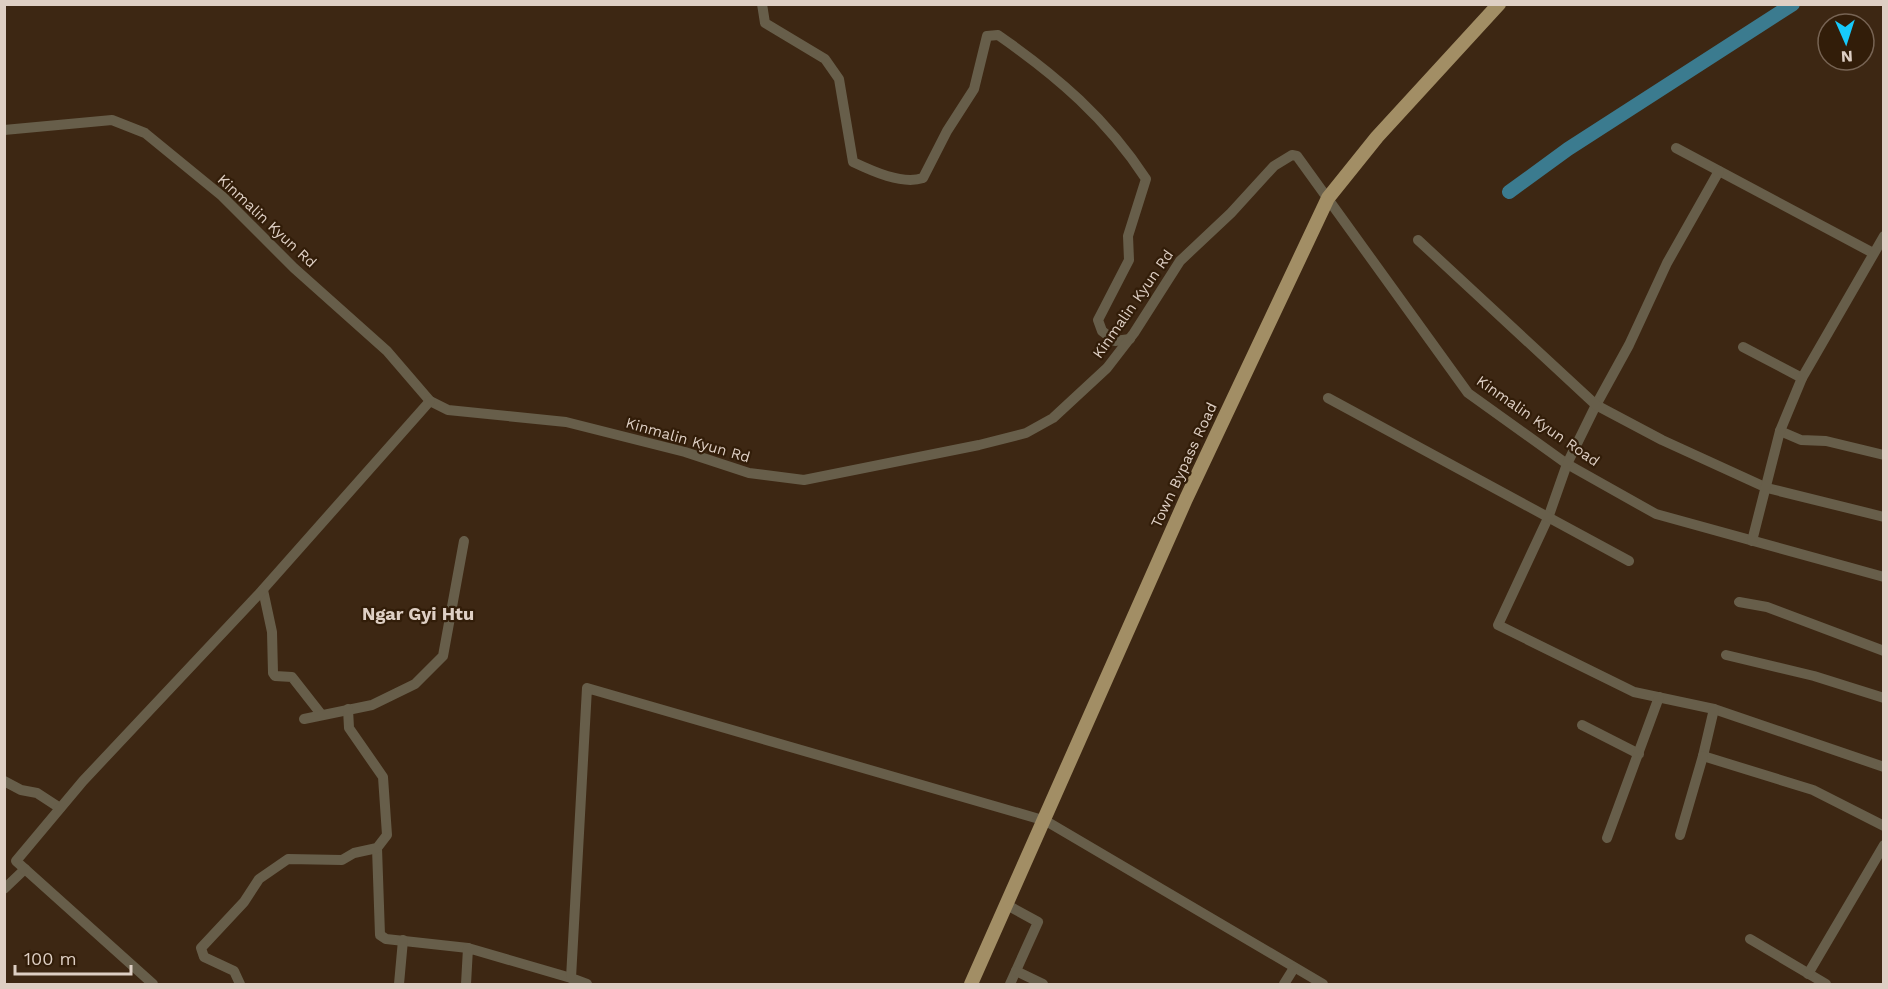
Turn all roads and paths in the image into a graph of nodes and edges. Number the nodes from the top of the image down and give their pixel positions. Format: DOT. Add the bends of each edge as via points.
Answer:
graph roads {
  1 [pos="762,4"];
  2 [pos="1499,4"];
  3 [pos="4,130"];
  4 [pos="1676,148"];
  5 [pos="1719,171"];
  6 [pos="1328,198"];
  7 [pos="1884,236"];
  8 [pos="1418,240"];
  9 [pos="1873,253"];
  10 [pos="1130,339"];
  11 [pos="1743,347"];
  12 [pos="1802,378"];
  13 [pos="1328,398"];
  14 [pos="430,402"];
  15 [pos="1596,405"];
  16 [pos="1780,431"];
  17 [pos="1884,455"];
  18 [pos="1567,464"];
  19 [pos="1767,488"];
  20 [pos="1884,517"];
  21 [pos="1548,518"];
  22 [pos="464,540"];
  23 [pos="1752,541"];
  24 [pos="1629,561"];
  25 [pos="1884,577"];
  26 [pos="263,590"];
  27 [pos="1739,602"];
  28 [pos="1884,651"];
  29 [pos="1726,655"];
  30 [pos="1659,697"];
  31 [pos="1884,698"];
  32 [pos="348,709"];
  33 [pos="1714,709"];
  34 [pos="321,714"];
  35 [pos="304,719"];
  36 [pos="1582,725"];
  37 [pos="1639,754"];
  38 [pos="1703,756"];
  39 [pos="1884,767"];
  40 [pos="4,781"];
  41 [pos="60,808"];
  42 [pos="1046,821"];
  43 [pos="1884,826"];
  44 [pos="1680,835"];
  45 [pos="1607,838"];
  46 [pos="1884,845"];
  47 [pos="377,848"];
  48 [pos="25,869"];
  49 [pos="4,889"];
  50 [pos="1006,905"];
  51 [pos="1750,939"];
  52 [pos="403,940"];
  53 [pos="468,948"];
  54 [pos="1294,968"];
  55 [pos="1016,971"];
  56 [pos="1808,974"];
  57 [pos="571,978"];
  58 [pos="560,980"];
  59 [pos="153,984"];
  60 [pos="240,984"];
  61 [pos="399,984"];
  62 [pos="466,984"];
  63 [pos="587,984"];
  64 [pos="971,984"];
  65 [pos="1010,984"];
  66 [pos="1043,984"];
  67 [pos="1284,984"];
  68 [pos="1323,984"];
  69 [pos="1826,984"];
  1 -- 10 [label="street" via="765,23 825,59 839,79 853,162 875,173 924,178 974,89 987,36 998,35 1077,95 1108,126 1146,179 1128,236 1129,260 1098,320 1102,331 1115,341"];
  2 -- 6 [label="main road, Town Bypass Road" via="1377,137"];
  3 -- 14 [label="street, Kinmalin Kyun Rd" via="112,120 145,133 222,196 294,268 387,351"];
  4 -- 5 [label="street"];
  5 -- 9 [label="street"];
  5 -- 15 [label="street" via="1667,263"];
  6 -- 10 [label="street, Kinmalin Kyun Rd" via="1297,156 1274,166 1179,261"];
  6 -- 18 [label="street, Kinmalin Kyun Road" via="1468,393"];
  6 -- 42 [label="main road, Town Bypass Road" via="1186,499"];
  7 -- 9 [label="street"];
  8 -- 15 [label="street"];
  9 -- 12 [label="street"];
  10 -- 14 [label="street, Kinmalin Kyun Rd" via="1107,368 1053,418 1026,433 804,480 749,473 685,452 566,422 448,410"];
  11 -- 12 [label="street"];
  12 -- 16 [label="street"];
  13 -- 21 [label="street"];
  14 -- 26 [label="street"];
  15 -- 18 [label="street"];
  15 -- 19 [label="street" via="1662,441"];
  16 -- 17 [label="street" via="1801,440 1826,441"];
  16 -- 19 [label="street"];
  18 -- 21 [label="street"];
  18 -- 23 [label="street, Kinmalin Kyun Road" via="1656,514"];
  19 -- 20 [label="street"];
  19 -- 23 [label="street"];
  21 -- 24 [label="street"];
  21 -- 30 [label="street" via="1498,625 1634,692"];
  22 -- 32 [label="street" via="443,656 415,684 372,705"];
  23 -- 25 [label="street, Kinmalin Kyun Road"];
  26 -- 34 [label="street" via="272,632 273,673 291,677"];
  26 -- 41 [label="street"];
  27 -- 28 [label="street" via="1767,607"];
  29 -- 31 [label="street"];
  30 -- 33 [label="street"];
  30 -- 37 [label="street"];
  32 -- 34 [label="street"];
  32 -- 47 [label="street" via="349,728 383,777 387,835"];
  33 -- 38 [label="street"];
  33 -- 39 [label="street"];
  34 -- 35 [label="street"];
  36 -- 37 [label="street"];
  37 -- 45 [label="street"];
  38 -- 43 [label="street" via="1813,790"];
  38 -- 44 [label="street"];
  40 -- 41 [label="street" via="37,793"];
  41 -- 48 [label="street" via="16,861"];
  42 -- 50 [label="main road, Town Bypass Road"];
  42 -- 54 [label="street"];
  42 -- 57 [label="street" via="587,688"];
  46 -- 56 [label="street"];
  47 -- 52 [label="street" via="380,935"];
  47 -- 60 [label="street" via="342,860 288,859 259,879 244,902 201,948 204,957 234,971"];
  48 -- 49 [label="street"];
  48 -- 59 [label="street"];
  50 -- 55 [label="street" via="1038,922"];
  50 -- 64 [label="main road, Town Bypass Road"];
  51 -- 56 [label="street"];
  52 -- 53 [label="street"];
  52 -- 61 [label="street"];
  53 -- 58 [label="street"];
  53 -- 62 [label="street"];
  54 -- 67 [label="street"];
  54 -- 68 [label="street"];
  55 -- 65 [label="street"];
  55 -- 66 [label="street"];
  56 -- 69 [label="street"];
  57 -- 58 [label="street"];
  57 -- 63 [label="street"];
}
